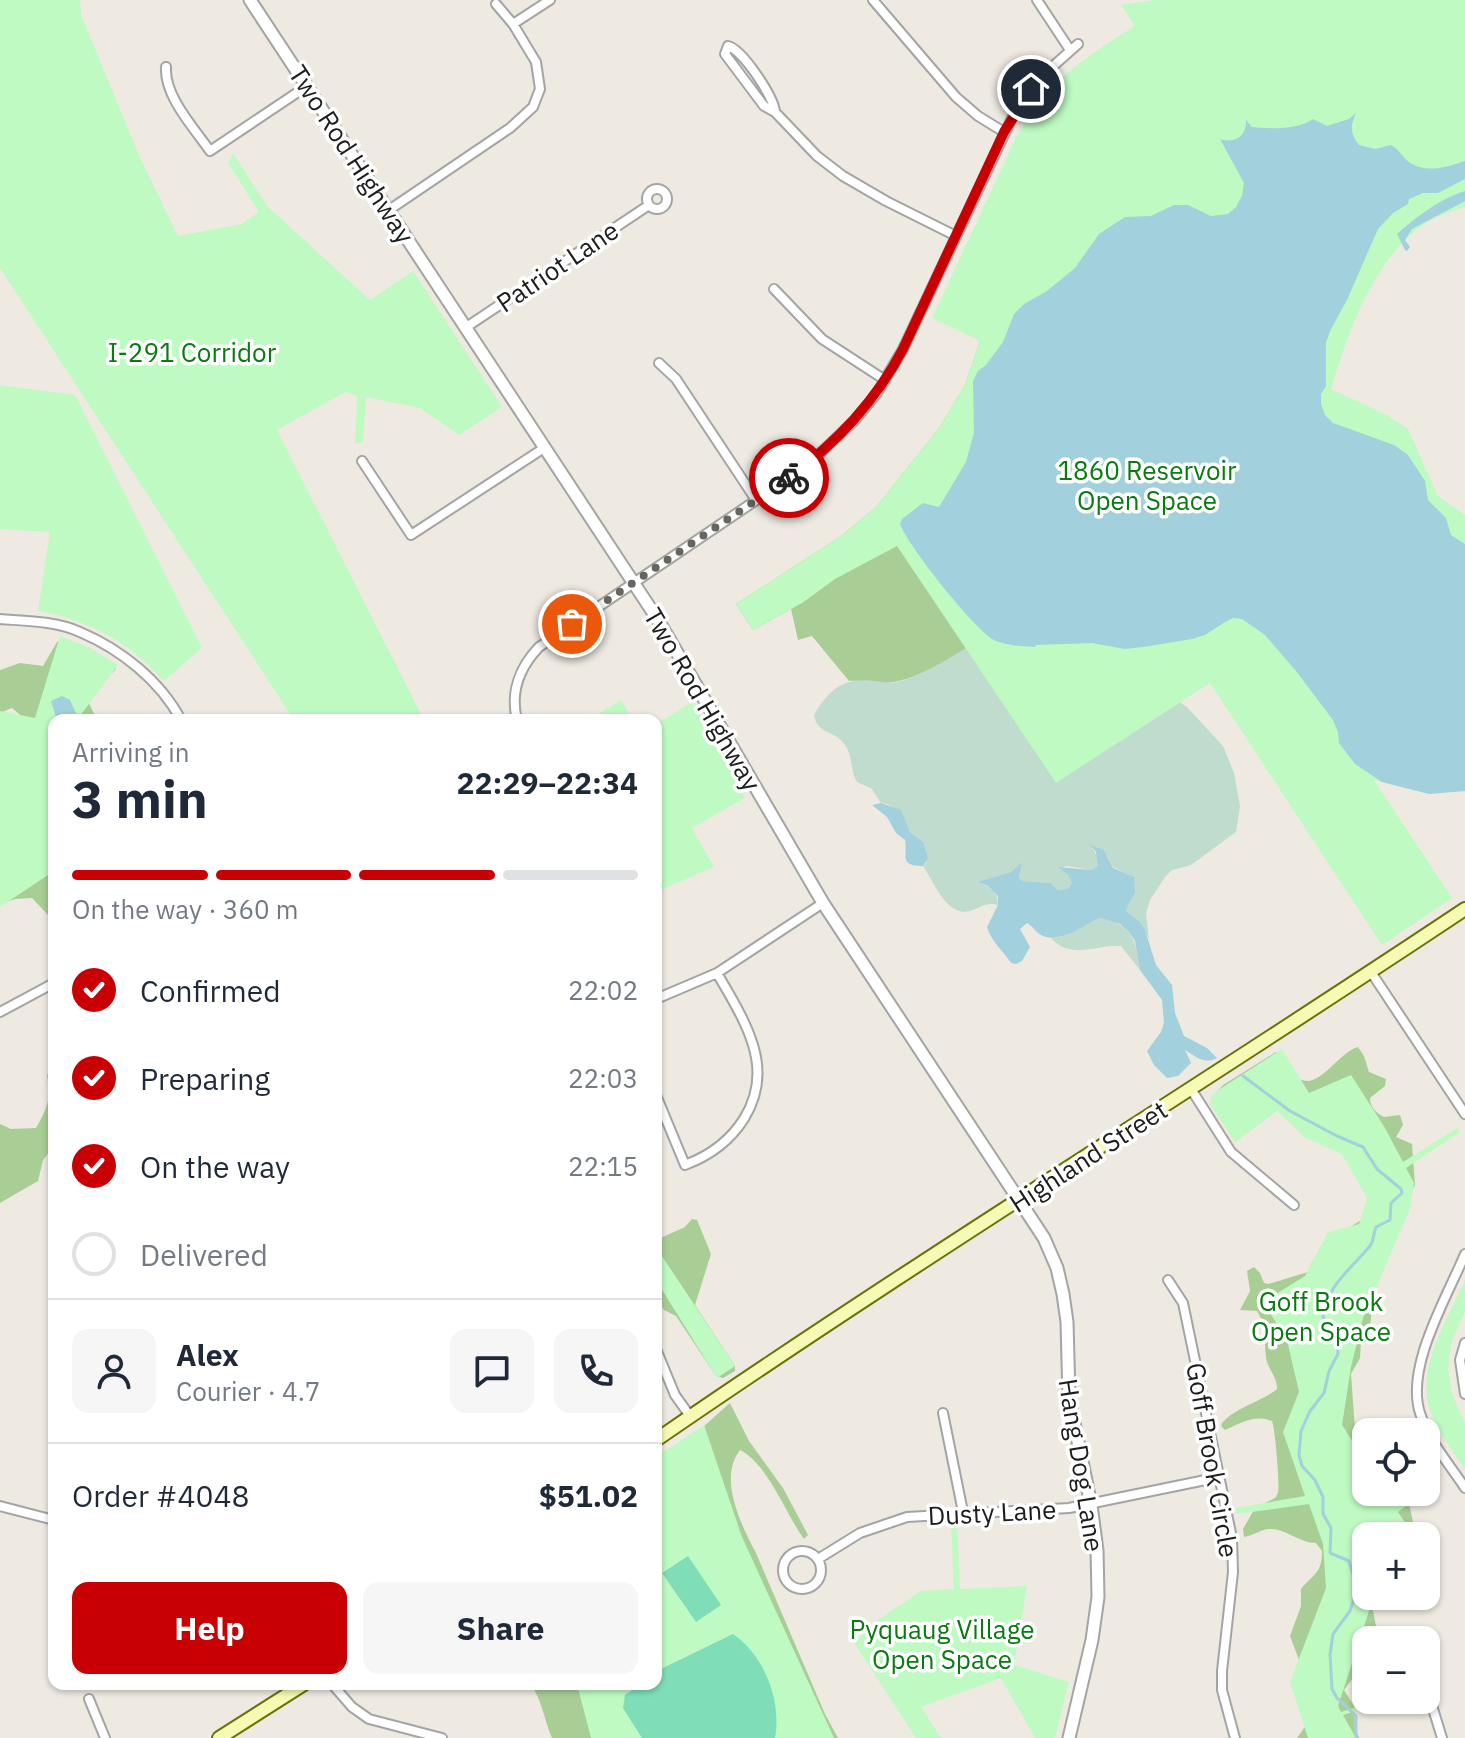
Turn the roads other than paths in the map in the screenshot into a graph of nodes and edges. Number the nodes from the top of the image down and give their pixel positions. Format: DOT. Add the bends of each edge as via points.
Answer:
graph roads {
  1 [pos="250,0"];
  2 [pos="550,0"];
  3 [pos="873,0"];
  4 [pos="1037,0"];
  5 [pos="496,4"];
  6 [pos="513,24"];
  7 [pos="1078,44"];
  8 [pos="1070,50"];
  9 [pos="166,67"];
  10 [pos="307,86"];
  11 [pos="775,112"];
  12 [pos="1004,132"];
  13 [pos="649,205"];
  14 [pos="389,210"];
  15 [pos="956,236"];
  16 [pos="774,289"];
  17 [pos="465,328"];
  18 [pos="659,363"];
  19 [pos="885,380"];
  20 [pos="544,448"];
  21 [pos="362,461"];
  22 [pos="756,500"];
  23 [pos="634,583"];
  24 [pos="0,619"];
  25 [pos="177,714"];
  26 [pos="516,714"];
  27 [pos="823,903"];
  28 [pos="1465,909"];
  29 [pos="1371,972"];
  30 [pos="717,973"];
  31 [pos="48,986"];
  32 [pos="662,996"];
  33 [pos="0,1012"];
  34 [pos="1191,1089"];
  35 [pos="662,1109"];
  36 [pos="1465,1114"];
  37 [pos="1020,1199"];
  38 [pos="1294,1205"];
  39 [pos="1465,1254"];
  40 [pos="1168,1280"];
  41 [pos="1465,1343"];
  42 [pos="662,1364"];
  43 [pos="1465,1394"];
  44 [pos="943,1413"];
  45 [pos="690,1416"];
  46 [pos="662,1436"];
  47 [pos="1220,1477"];
  48 [pos="1465,1488"];
  49 [pos="1091,1505"];
  50 [pos="0,1506"];
  51 [pos="963,1512"];
  52 [pos="48,1518"];
  53 [pos="818,1559"];
  54 [pos="295,1690"];
  55 [pos="337,1690"];
  56 [pos="89,1699"];
  57 [pos="1435,1714"];
  58 [pos="105,1738"];
  59 [pos="219,1738"];
  60 [pos="442,1738"];
  61 [pos="1069,1738"];
  62 [pos="1235,1738"];
  63 [pos="1442,1738"];
  1 -- 10 [label="street, Two Rod Highway"];
  2 -- 6 [label="street"];
  3 -- 12 [label="street" via="956,97"];
  4 -- 8 [label="street"];
  5 -- 6 [label="street"];
  6 -- 14 [label="street" via="539,71 533,107"];
  7 -- 8 [label="street"];
  8 -- 12 [label="street" via="1031,89"];
  9 -- 10 [label="street" via="173,95 210,151"];
  10 -- 14 [label="street, Two Rod Highway"];
  11 -- 11 [label="street" via="770,95 737,50 728,46 727,58 764,106"];
  11 -- 15 [label="street" via="843,176"];
  12 -- 15 [label="street"];
  13 -- 17 [label="street, Patriot Lane"];
  14 -- 17 [label="street, Two Rod Highway"];
  15 -- 19 [label="street"];
  16 -- 19 [label="street" via="822,339"];
  17 -- 20 [label="street, Two Rod Highway"];
  18 -- 22 [label="street" via="676,379"];
  19 -- 22 [label="street" via="828,447"];
  20 -- 21 [label="street" via="411,535"];
  20 -- 23 [label="street, Two Rod Highway"];
  22 -- 23 [label="street"];
  23 -- 26 [label="street" via="532,655 517,684"];
  23 -- 27 [label="street, Two Rod Highway"];
  24 -- 25 [label="street" via="78,631 130,660"];
  27 -- 30 [label="street"];
  27 -- 37 [label="street, Two Rod Highway"];
  28 -- 29 [label="main road, Highland Street"];
  29 -- 34 [label="main road, Highland Street"];
  29 -- 36 [label="street"];
  30 -- 32 [label="street"];
  30 -- 35 [label="street" via="754,1047 754,1100 722,1146 685,1165"];
  31 -- 33 [label="street"];
  34 -- 37 [label="main road, Highland Street"];
  34 -- 38 [label="street" via="1231,1152"];
  37 -- 45 [label="main road, Highland Street"];
  37 -- 49 [label="street, Hang Dog Lane" via="1057,1268 1067,1322 1069,1398"];
  39 -- 48 [label="street" via="1415,1381 1419,1413"];
  40 -- 47 [label="street, Goff Brook Circle" via="1183,1303"];
  41 -- 43 [label="street" via="1460,1360"];
  42 -- 45 [label="street"];
  44 -- 51 [label="street"];
  45 -- 46 [label="main road, Highland Street"];
  47 -- 49 [label="street, Dusty Lane"];
  47 -- 62 [label="street, Goff Brook Circle" via="1233,1572 1222,1690"];
  49 -- 51 [label="street, Dusty Lane"];
  49 -- 61 [label="street, Hang Dog Lane" via="1098,1597"];
  50 -- 52 [label="street"];
  51 -- 53 [label="street, Dusty Lane" via="884,1523"];
  53 -- 53 [label="street, Dusty Lane" via="805,1551 791,1555 784,1567 787,1581 799,1589 813,1585 821,1573"];
  54 -- 59 [label="main road"];
  55 -- 60 [label="street" via="369,1719"];
  56 -- 58 [label="street"];
  57 -- 63 [label="street"];
}
